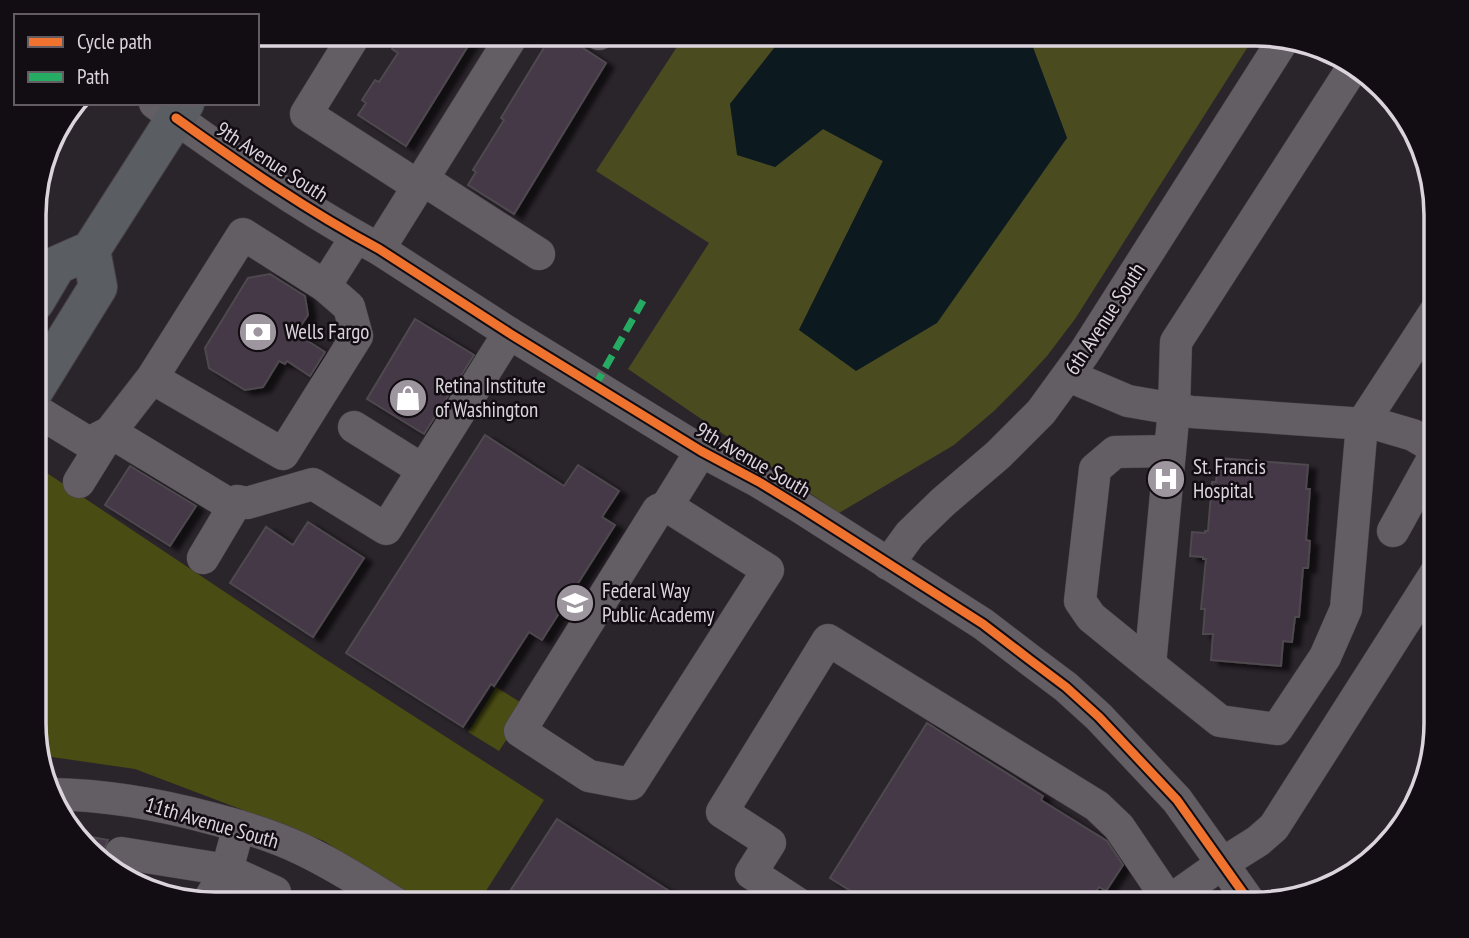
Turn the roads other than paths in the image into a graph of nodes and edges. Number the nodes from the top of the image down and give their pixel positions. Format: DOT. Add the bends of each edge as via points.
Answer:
graph roads {
  1 [pos="348,46"];
  2 [pos="506,46"];
  3 [pos="1280,48"];
  4 [pos="1348,74"];
  5 [pos="172,108"];
  6 [pos="420,183"];
  7 [pos="368,243"];
  8 [pos="91,250"];
  9 [pos="539,254"];
  10 [pos="46,284"];
  11 [pos="325,286"];
  12 [pos="1423,330"];
  13 [pos="509,333"];
  14 [pos="46,371"];
  15 [pos="1069,376"];
  16 [pos="152,378"];
  17 [pos="1174,409"];
  18 [pos="46,417"];
  19 [pos="1362,424"];
  20 [pos="354,427"];
  21 [pos="110,432"];
  22 [pos="1423,441"];
  23 [pos="701,451"];
  24 [pos="1170,451"];
  25 [pos="423,470"];
  26 [pos="1423,477"];
  27 [pos="79,482"];
  28 [pos="667,506"];
  29 [pos="234,507"];
  30 [pos="1393,531"];
  31 [pos="203,558"];
  32 [pos="888,564"];
  33 [pos="1423,594"];
  34 [pos="1150,665"];
  35 [pos="61,794"];
  36 [pos="239,826"];
  37 [pos="121,853"];
  38 [pos="1223,863"];
  39 [pos="227,870"];
  40 [pos="213,892"];
  41 [pos="266,892"];
  42 [pos="377,892"];
  43 [pos="780,892"];
  44 [pos="1160,892"];
  45 [pos="1184,892"];
  46 [pos="1243,892"];
  1 -- 6 [label="street" via="306,114"];
  2 -- 6 [label="street"];
  3 -- 15 [label="street, 6th Avenue South"];
  4 -- 17 [label="street" via="1176,342"];
  5 -- 7 [label="street, 9th Avenue South" via="229,156"];
  5 -- 8 [label="main road"];
  6 -- 7 [label="street"];
  6 -- 9 [label="street"];
  7 -- 11 [label="street"];
  7 -- 13 [label="street, 9th Avenue South"];
  8 -- 10 [label="main road" via="57,265"];
  8 -- 14 [label="main road" via="98,287"];
  11 -- 16 [label="street" via="243,234"];
  11 -- 16 [label="street" via="349,307 357,336 283,454"];
  12 -- 19 [label="street"];
  13 -- 23 [label="street, 9th Avenue South"];
  13 -- 25 [label="street"];
  15 -- 17 [label="street" via="1128,401"];
  15 -- 32 [label="street, 6th Avenue South" via="998,455 909,534"];
  16 -- 21 [label="street"];
  17 -- 19 [label="street"];
  17 -- 24 [label="street"];
  18 -- 21 [label="street" via="89,443"];
  19 -- 22 [label="street" via="1379,425"];
  19 -- 34 [label="street" via="1346,609 1325,657 1277,730 1220,721"];
  20 -- 25 [label="street"];
  21 -- 27 [label="street"];
  21 -- 29 [label="street"];
  23 -- 28 [label="street"];
  23 -- 32 [label="street, 9th Avenue South"];
  24 -- 34 [label="street"];
  24 -- 34 [label="street" via="1115,452 1095,469 1080,601 1091,617"];
  25 -- 29 [label="street" via="386,529 313,484 247,503 237,501"];
  26 -- 30 [label="street"];
  28 -- 28 [label="street" via="658,510 520,731 589,776 631,784 768,570"];
  29 -- 31 [label="street"];
  32 -- 38 [label="street, 9th Avenue South" via="983,624 1066,687 1177,800"];
  33 -- 38 [label="street" via="1274,827"];
  35 -- 36 [label="street, 11th Avenue South" via="126,800"];
  36 -- 39 [label="street"];
  36 -- 42 [label="street, 11th Avenue South" via="300,849"];
  37 -- 39 [label="street"];
  38 -- 45 [label="street"];
  38 -- 46 [label="street, 9th Avenue South"];
  39 -- 40 [label="street"];
  39 -- 41 [label="street"];
  43 -- 44 [label="street" via="751,873 770,843 722,812 828,640 1097,806 1119,827"];
}
